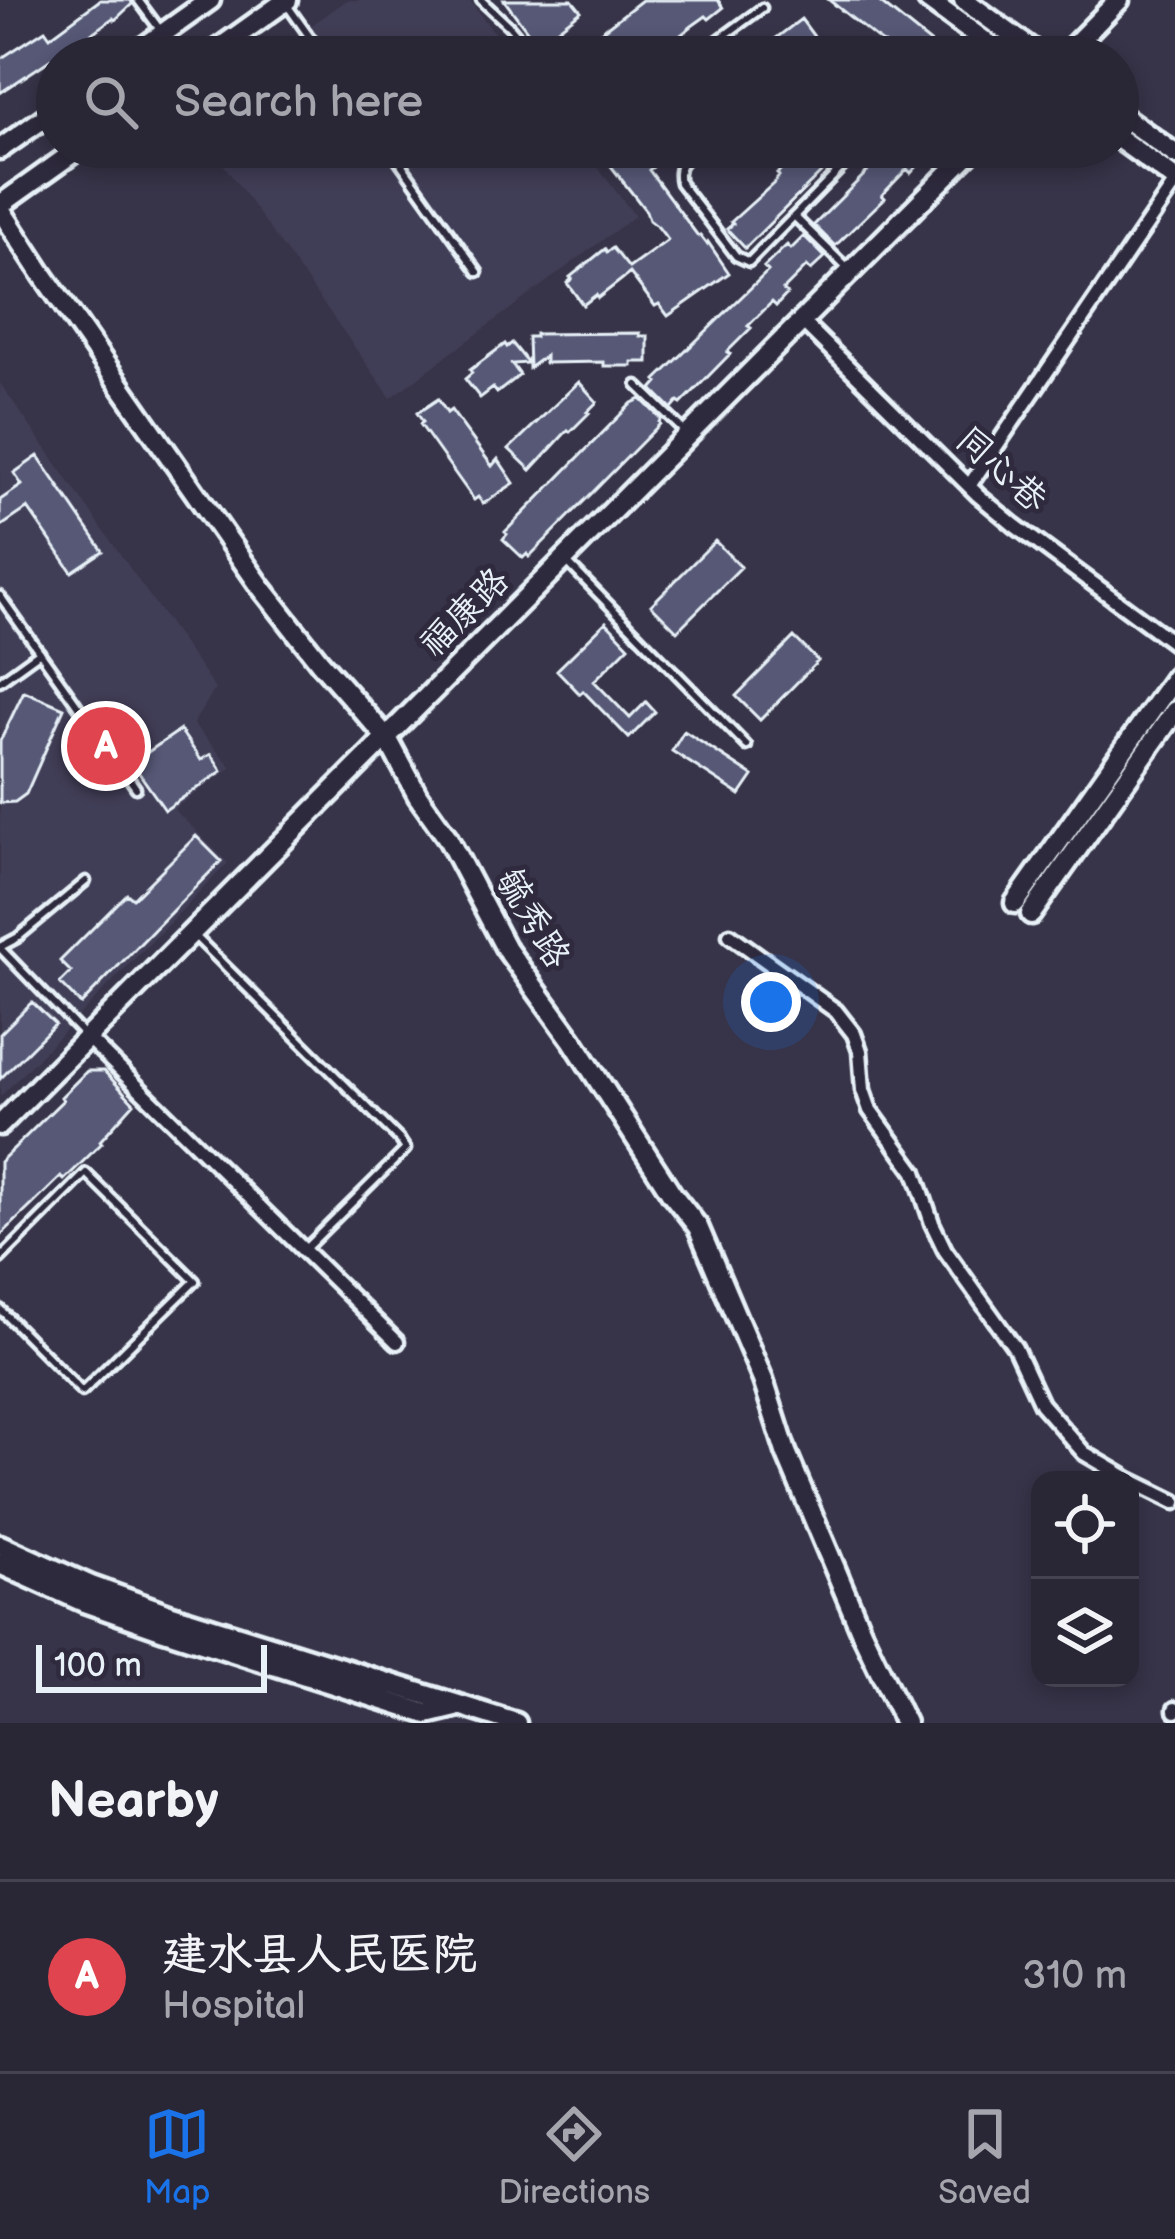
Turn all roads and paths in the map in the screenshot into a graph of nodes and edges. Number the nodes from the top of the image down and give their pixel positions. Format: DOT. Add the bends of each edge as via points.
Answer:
graph roads {
  1 [pos="138,0"];
  2 [pos="210,0"];
  3 [pos="481,0"];
  4 [pos="928,0"];
  5 [pos="964,0"];
  6 [pos="1119,0"];
  7 [pos="286,1"];
  8 [pos="762,8"];
  9 [pos="163,34"];
  10 [pos="160,36"];
  11 [pos="237,36"];
  12 [pos="310,36"];
  13 [pos="518,36"];
  14 [pos="724,36"];
  15 [pos="977,36"];
  16 [pos="1013,36"];
  17 [pos="1084,36"];
  18 [pos="36,124"];
  19 [pos="1139,127"];
  20 [pos="0,149"];
  21 [pos="1139,154"];
  22 [pos="1175,154"];
  23 [pos="53,168"];
  24 [pos="403,168"];
  25 [pos="680,168"];
  26 [pos="841,168"];
  27 [pos="954,168"];
  28 [pos="1175,182"];
  29 [pos="0,207"];
  30 [pos="794,216"];
  31 [pos="478,272"];
  32 [pos="851,272"];
  33 [pos="802,321"];
  34 [pos="637,385"];
  35 [pos="688,435"];
  36 [pos="969,486"];
  37 [pos="565,559"];
  38 [pos="0,596"];
  39 [pos="1175,644"];
  40 [pos="40,652"];
  41 [pos="1175,677"];
  42 [pos="0,681"];
  43 [pos="1175,711"];
  44 [pos="387,738"];
  45 [pos="747,746"];
  46 [pos="136,788"];
  47 [pos="86,880"];
  48 [pos="193,934"];
  49 [pos="730,935"];
  50 [pos="0,947"];
  51 [pos="88,1038"];
  52 [pos="0,1125"];
  53 [pos="304,1251"];
  54 [pos="0,1259"];
  55 [pos="0,1309"];
  56 [pos="397,1342"];
  57 [pos="1115,1471"];
  58 [pos="1139,1484"];
  59 [pos="1175,1502"];
  60 [pos="0,1545"];
  61 [pos="0,1564"];
  62 [pos="461,1706"];
  63 [pos="516,1723"];
  64 [pos="904,1723"];
  1 -- 9 [label="lane"];
  2 -- 9 [label="street"];
  3 -- 13 [label="lane"];
  4 -- 15 [label="street"];
  5 -- 16 [label="street"];
  6 -- 17 [label="street"];
  7 -- 11 [label="street"];
  7 -- 12 [label="lane"];
  8 -- 14 [label="lane"];
  9 -- 10 [label="street"];
  18 -- 20 [label="street"];
  19 -- 22 [label="street"];
  21 -- 28 [label="street"];
  23 -- 29 [label="street"];
  24 -- 31 [label="lane"];
  25 -- 30 [label="lane" via="680,183 749,262"];
  26 -- 30 [label="lane"];
  27 -- 32 [label="street, 福康路"];
  28 -- 36 [label="street"];
  29 -- 44 [label="street, 毓秀路" via="261,587"];
  30 -- 32 [label="lane"];
  32 -- 33 [label="street, 福康路"];
  33 -- 35 [label="street, 福康路"];
  33 -- 36 [label="street, 同心巷"];
  34 -- 35 [label="lane"];
  35 -- 37 [label="street, 福康路"];
  36 -- 39 [label="street, 同心巷"];
  37 -- 44 [label="street, 福康路"];
  37 -- 45 [label="lane"];
  38 -- 40 [label="lane"];
  40 -- 42 [label="lane"];
  40 -- 46 [label="lane"];
  41 -- 43 [label="street" via="1023,909"];
  44 -- 48 [label="street, 福康路"];
  44 -- 64 [label="street, 毓秀路" via="505,947 698,1227"];
  47 -- 50 [label="lane"];
  48 -- 51 [label="street, 福康路"];
  48 -- 53 [label="lane" via="406,1150"];
  49 -- 57 [label="street" via="849,1025 867,1102 915,1172 953,1264 1015,1348 1056,1425"];
  50 -- 51 [label="lane"];
  51 -- 52 [label="street, 福康路"];
  51 -- 53 [label="street"];
  53 -- 56 [label="street"];
  54 -- 55 [label="lane" via="86,1172 195,1280 82,1392"];
  58 -- 59 [label="street"];
  60 -- 62 [label="street" via="169,1614"];
  61 -- 62 [label="street" via="84,1602 428,1714"];
  62 -- 63 [label="street"];
}
